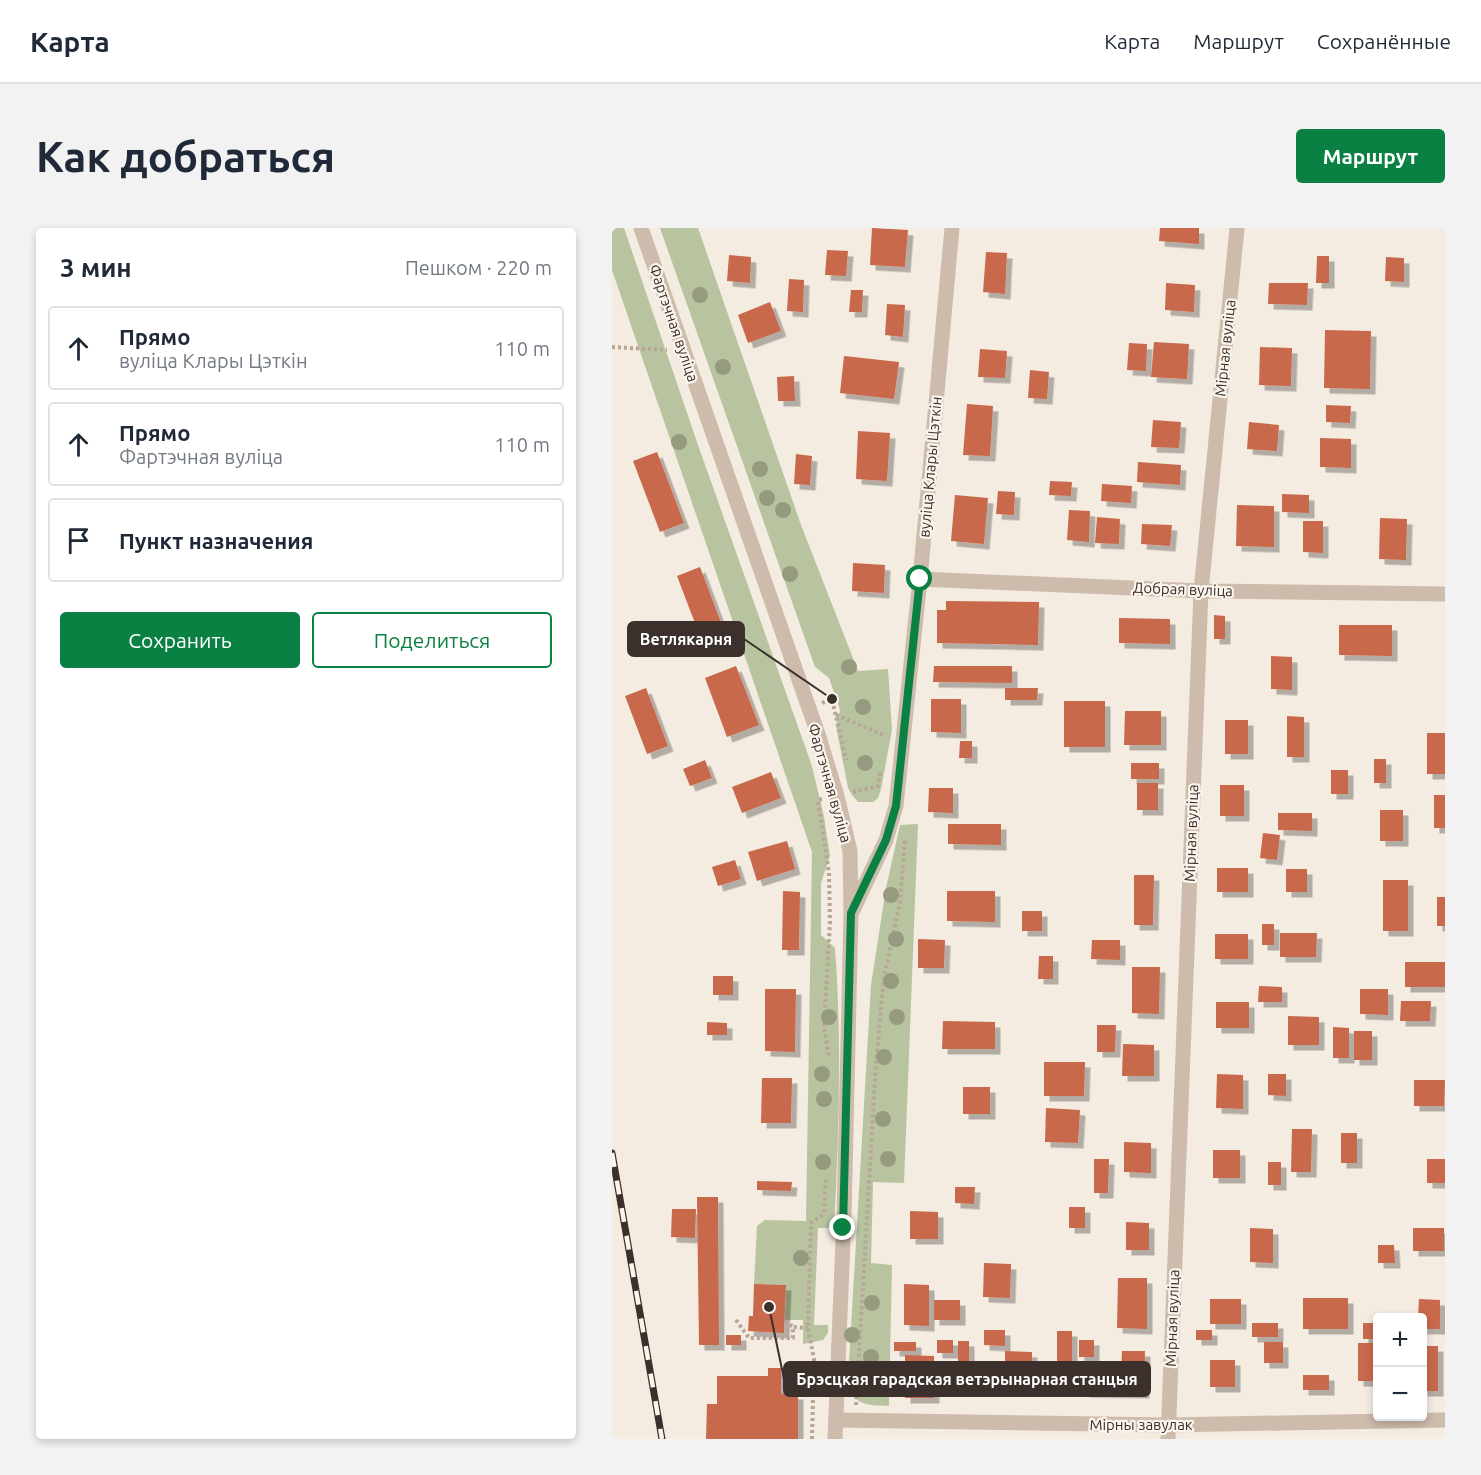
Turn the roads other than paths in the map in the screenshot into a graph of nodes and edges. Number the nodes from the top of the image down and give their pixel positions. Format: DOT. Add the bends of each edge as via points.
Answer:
graph roads {
  1 [pos="641,228"];
  2 [pos="952,228"];
  3 [pos="1237,228"];
  4 [pos="920,579"];
  5 [pos="1201,591"];
  6 [pos="1445,594"];
  7 [pos="851,913"];
  8 [pos="837,1420"];
  9 [pos="1445,1420"];
  10 [pos="1168,1432"];
  11 [pos="835,1439"];
  1 -- 7 [label="street, Фартэчная вуліца" via="818,734 850,851"];
  2 -- 4 [label="street, вуліца Клары Цэткін"];
  3 -- 5 [label="street, Мірная вуліца"];
  4 -- 5 [label="street, Добрая вуліца"];
  4 -- 7 [label="street, вуліца Клары Цэткін" via="896,806 886,840"];
  5 -- 6 [label="street, Добрая вуліца"];
  5 -- 10 [label="street, Мірная вуліца"];
  7 -- 8 [label="street, Фартэчная вуліца"];
  8 -- 10 [label="street, Мірны завулак"];
  8 -- 11 [label="street, Фартэчная вуліца"];
  9 -- 10 [label="street, Мірны завулак"];
}
